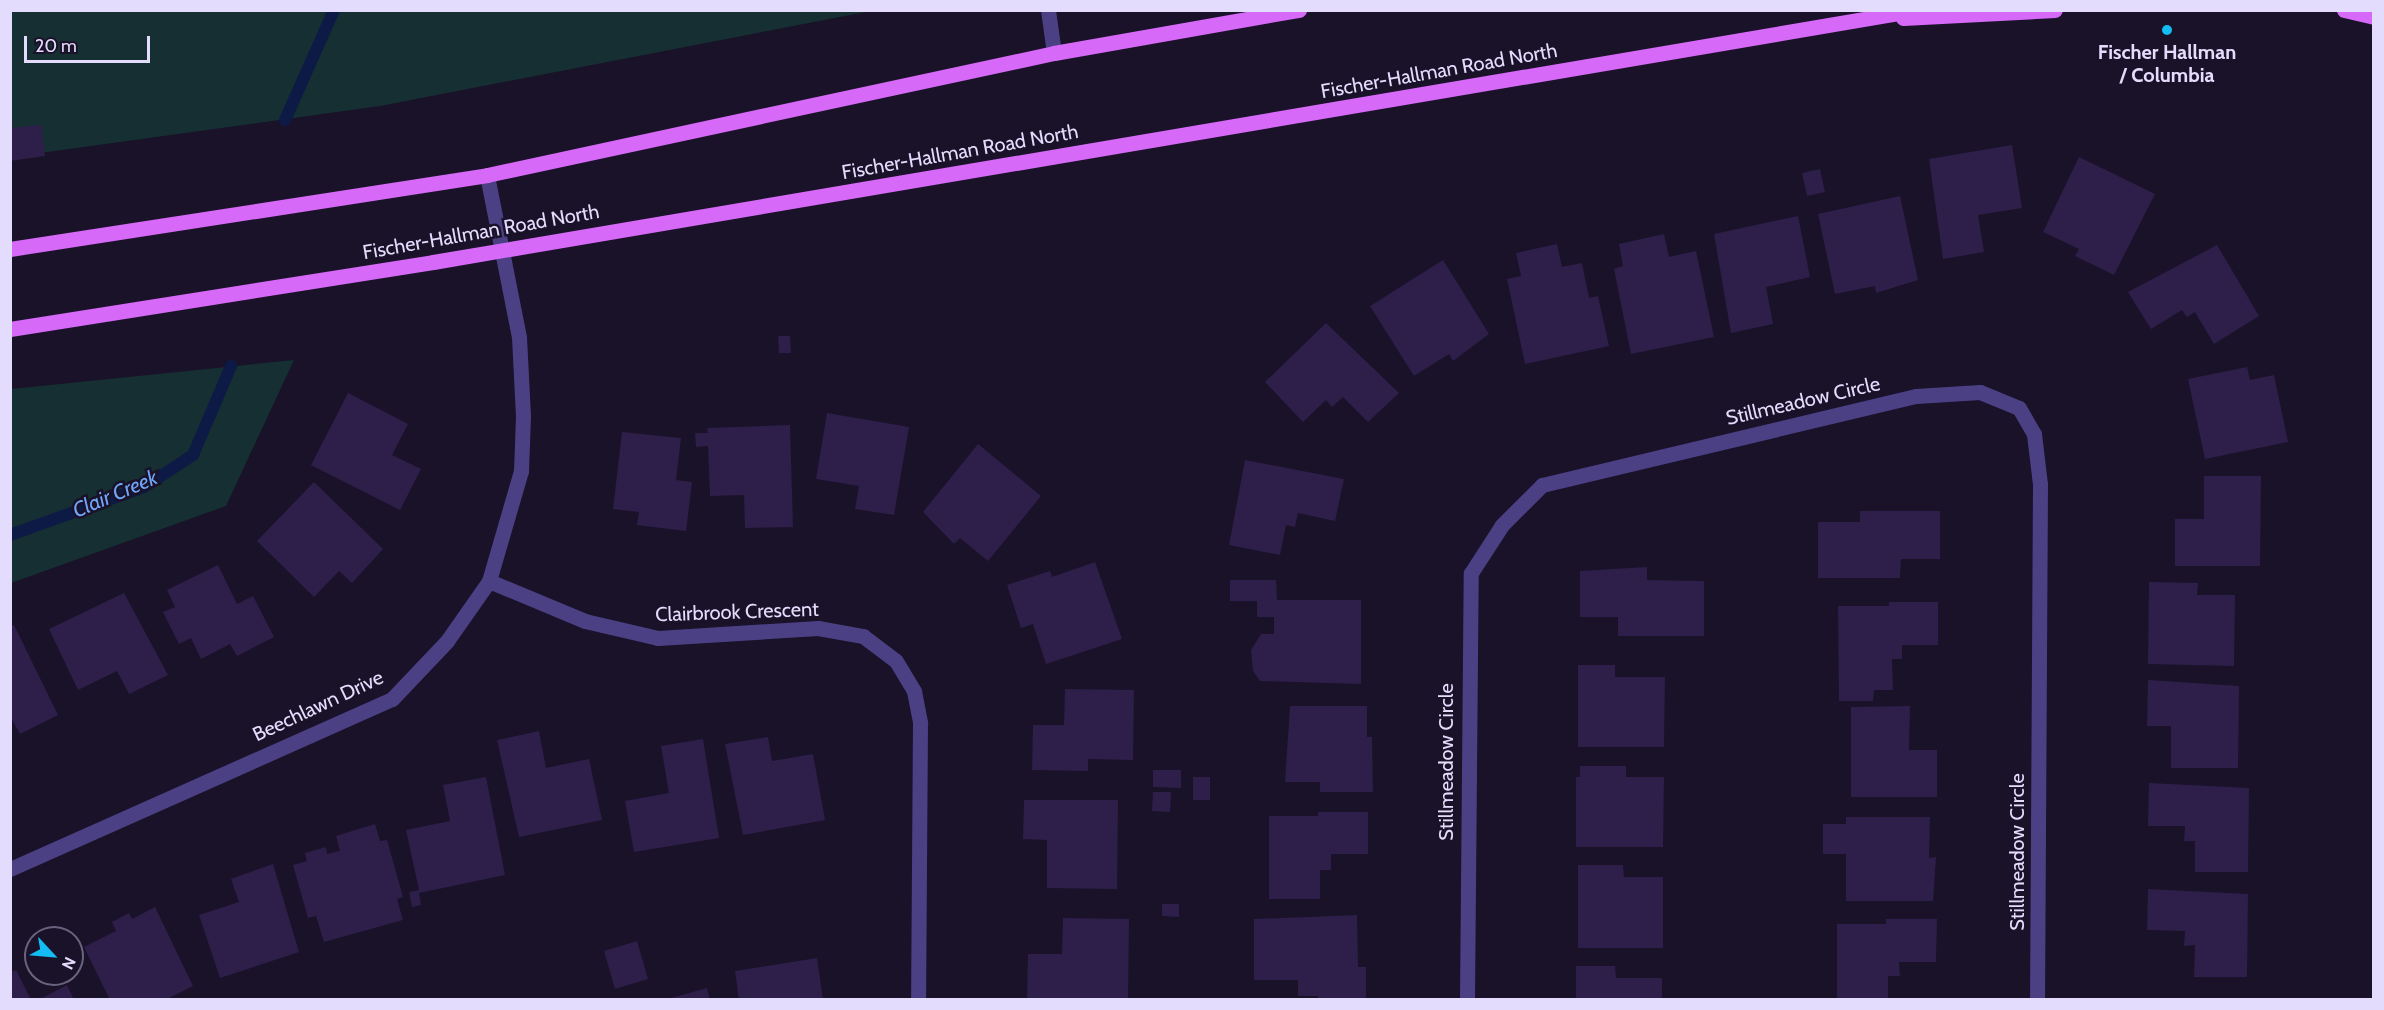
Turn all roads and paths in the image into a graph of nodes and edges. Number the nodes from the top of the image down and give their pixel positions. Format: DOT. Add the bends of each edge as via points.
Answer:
graph roads {
  1 [pos="1048,10"];
  2 [pos="1299,10"];
  3 [pos="1916,10"];
  4 [pos="2055,10"];
  5 [pos="2344,10"];
  6 [pos="2373,16"];
  7 [pos="1864,20"];
  8 [pos="1054,53"];
  9 [pos="487,175"];
  10 [pos="10,249"];
  11 [pos="501,250"];
  12 [pos="10,328"];
  13 [pos="489,581"];
  14 [pos="10,869"];
  15 [pos="918,999"];
  16 [pos="1467,999"];
  17 [pos="2037,999"];
  1 -- 8 [label="street"];
  2 -- 8 [label="main road"];
  3 -- 7 [label="main road, Fischer-Hallman Road North"];
  4 -- 7 [label="main road"];
  5 -- 6 [label="main road"];
  7 -- 11 [label="main road, Fischer-Hallman Road North"];
  8 -- 9 [label="main road"];
  9 -- 10 [label="main road"];
  9 -- 11 [label="street, Beechlawn Drive"];
  11 -- 12 [label="main road, Fischer-Hallman Road North"];
  11 -- 13 [label="street, Beechlawn Drive" via="519,337 521,471"];
  13 -- 14 [label="street, Beechlawn Drive" via="447,640 392,699"];
  13 -- 15 [label="street, Clairbrook Crescent" via="585,621 658,638 818,628 863,636 896,661 914,691 920,723"];
  16 -- 17 [label="street, Stillmeadow Circle" via="1471,573 1502,525 1542,485 1916,396 1980,392 2019,408 2034,434 2040,484"];
}
